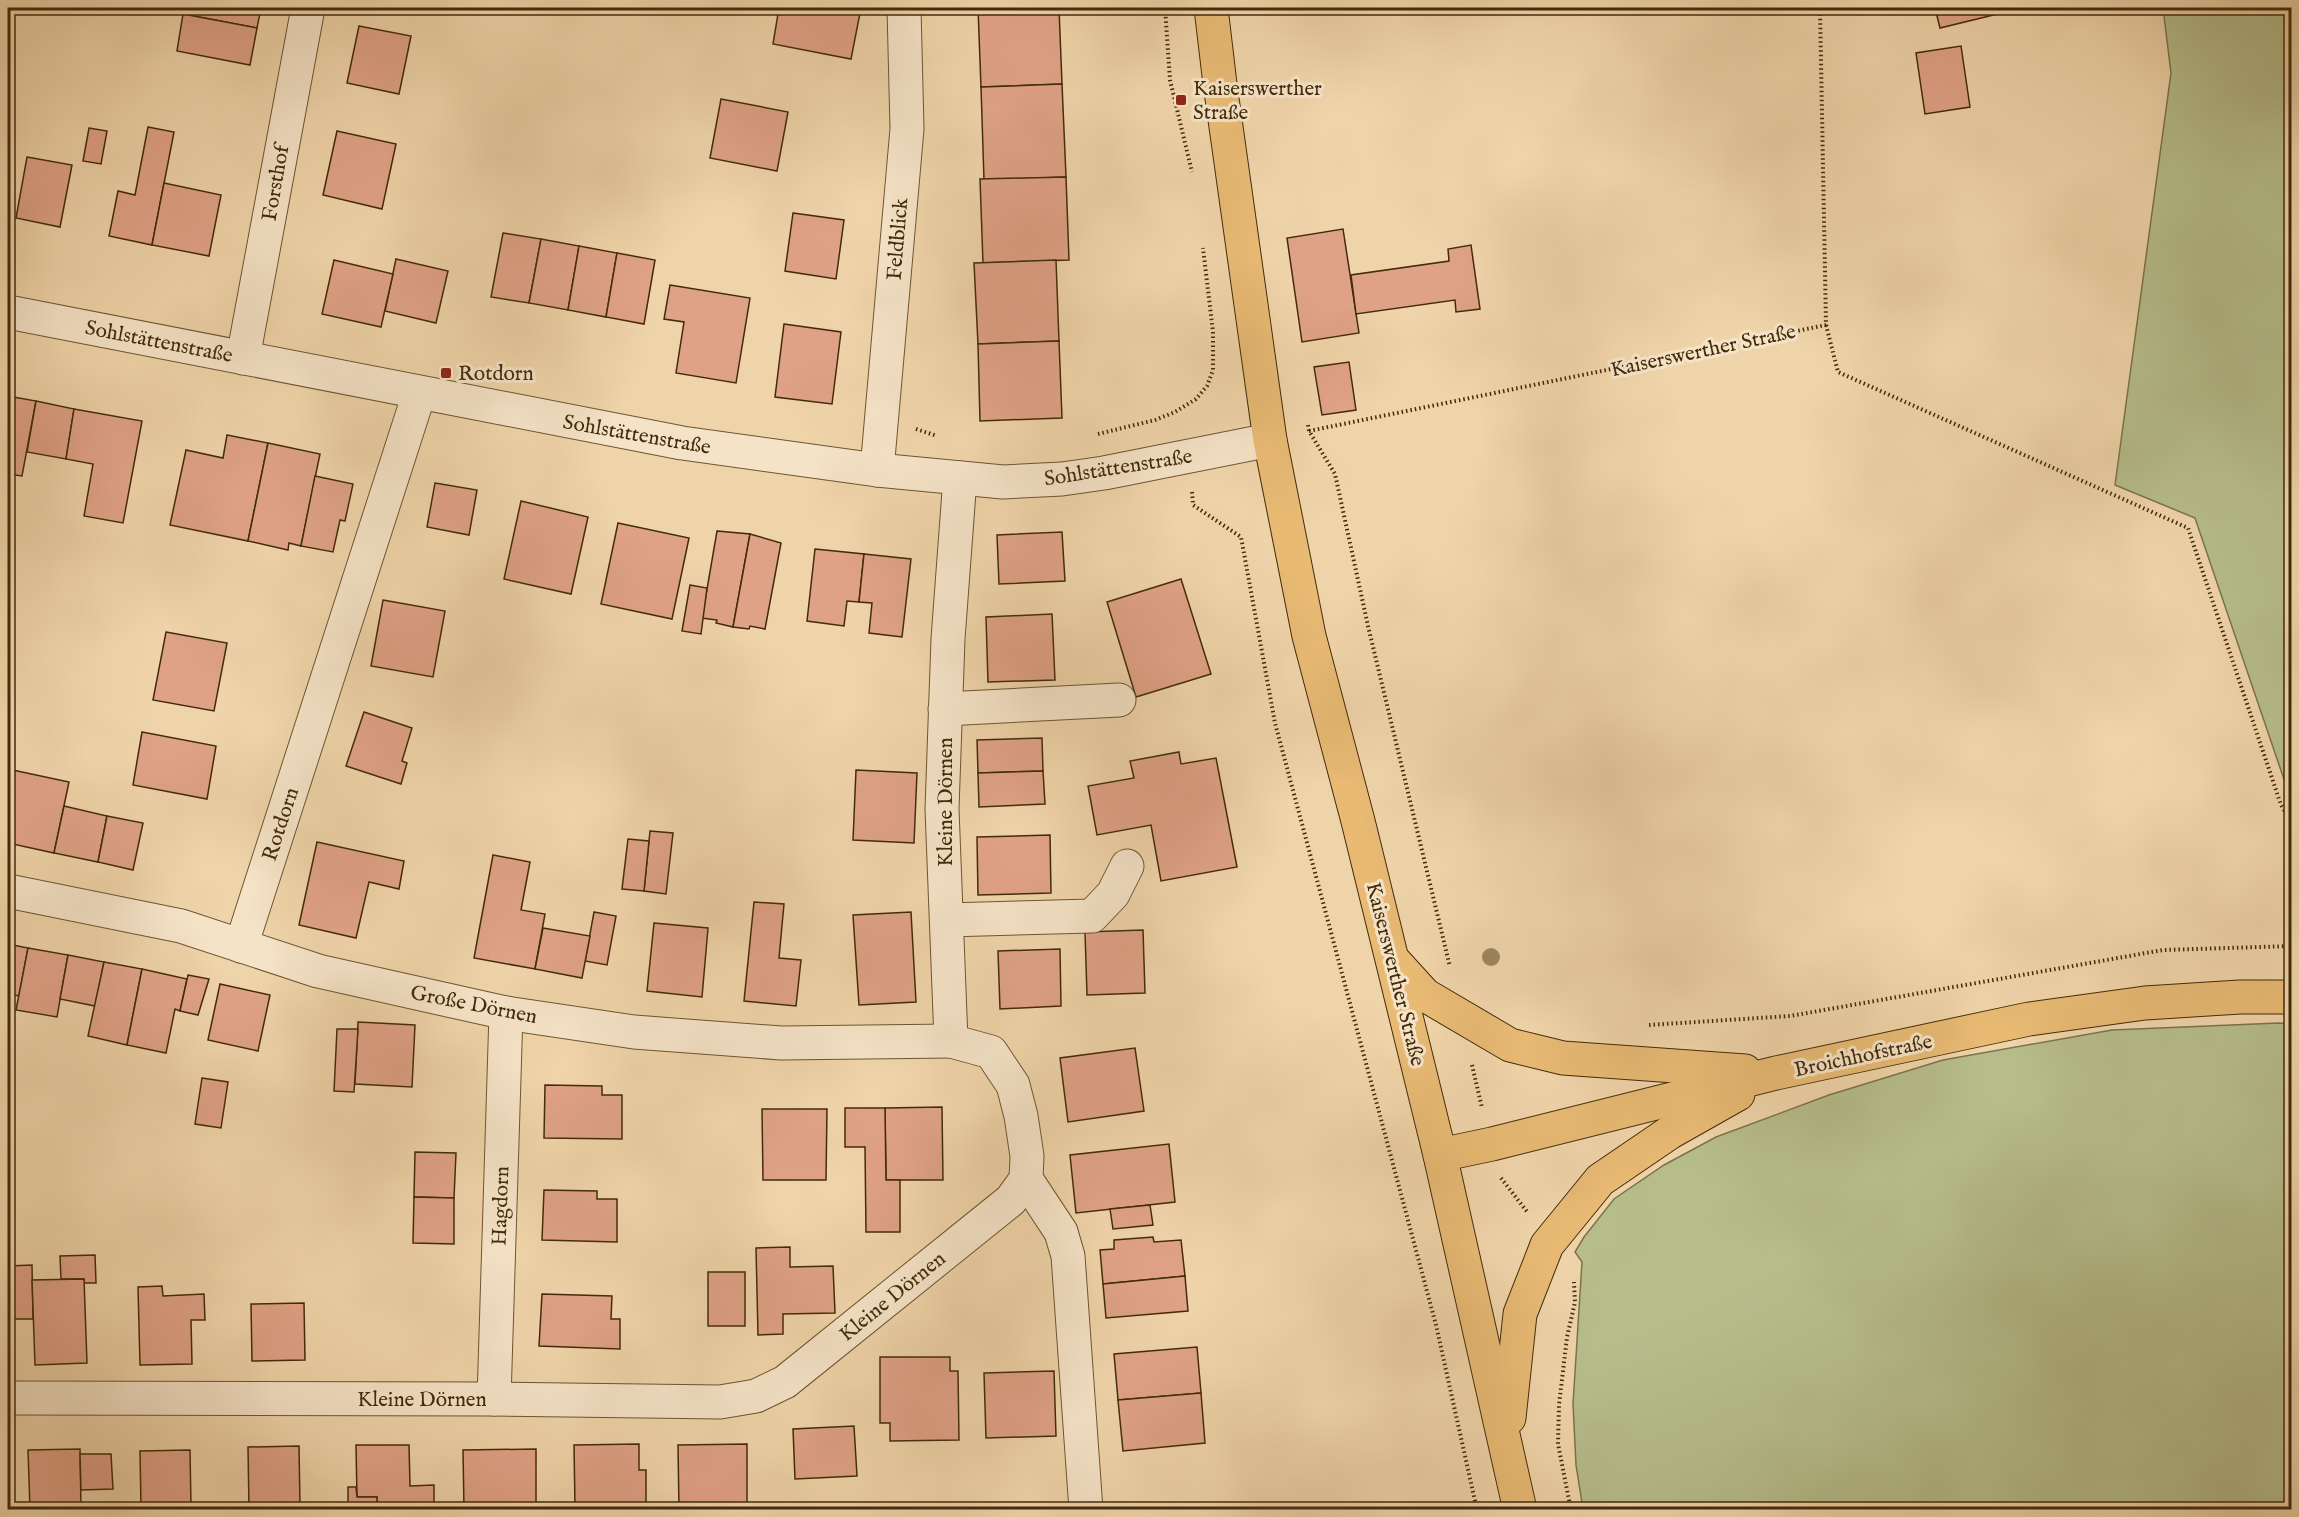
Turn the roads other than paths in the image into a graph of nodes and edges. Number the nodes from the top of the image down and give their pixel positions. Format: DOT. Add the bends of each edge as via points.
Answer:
graph roads {
  1 [pos="308,8"];
  2 [pos="904,8"];
  3 [pos="1211,8"];
  4 [pos="8,312"];
  5 [pos="243,357"];
  6 [pos="419,394"];
  7 [pos="1270,440"];
  8 [pos="877,470"];
  9 [pos="960,478"];
  10 [pos="1119,700"];
  11 [pos="945,709"];
  12 [pos="1126,866"];
  13 [pos="8,891"];
  14 [pos="946,920"];
  15 [pos="241,946"];
  16 [pos="1393,960"];
  17 [pos="2292,997"];
  18 [pos="506,1013"];
  19 [pos="951,1041"];
  20 [pos="1776,1073"];
  21 [pos="1440,1155"];
  22 [pos="1026,1179"];
  23 [pos="8,1398"];
  24 [pos="494,1399"];
  25 [pos="1506,1447"];
  26 [pos="1086,1509"];
  27 [pos="1520,1509"];
  1 -- 5 [label="street, Forsthof"];
  2 -- 8 [label="street, Feldblick" via="907,129"];
  3 -- 7 [label="main road, Kaiserswerther Straße"];
  4 -- 5 [label="street, Sohlstättenstraße"];
  5 -- 6 [label="street, Sohlstättenstraße"];
  6 -- 8 [label="street, Sohlstättenstraße" via="682,443"];
  6 -- 15 [label="street, Rotdorn"];
  7 -- 9 [label="street, Sohlstättenstraße" via="1062,479 1003,482"];
  7 -- 16 [label="main road, Kaiserswerther Straße" via="1309,636"];
  8 -- 9 [label="street, Sohlstättenstraße"];
  9 -- 11 [label="street, Kleine Dörnen"];
  10 -- 11 [label="street"];
  11 -- 14 [label="street, Kleine Dörnen" via="942,809"];
  12 -- 14 [label="street" via="1113,894 1092,916"];
  13 -- 15 [label="street, Große Dörnen" via="181,926"];
  14 -- 19 [label="street, Kleine Dörnen"];
  15 -- 18 [label="street, Große Dörnen" via="318,971"];
  16 -- 20 [label="main road" via="1425,995 1510,1045 1563,1058"];
  16 -- 21 [label="main road, Kaiserswerther Straße"];
  17 -- 20 [label="main road, Broichhofstraße" via="2145,1003 2029,1019"];
  18 -- 19 [label="street, Große Dörnen" via="634,1032 781,1043"];
  18 -- 24 [label="street, Hagdorn"];
  19 -- 22 [label="street" via="991,1052 1013,1085 1026,1146"];
  20 -- 21 [label="main road, Broichhofstraße"];
  20 -- 25 [label="main road" via="1669,1133 1600,1180 1547,1245 1520,1314"];
  21 -- 25 [label="main road, Kaiserswerther Straße"];
  22 -- 24 [label="street, Kleine Dörnen" via="1002,1208 785,1382 756,1396 720,1402"];
  22 -- 26 [label="street" via="1061,1232 1068,1256"];
  23 -- 24 [label="street, Kleine Dörnen"];
  25 -- 27 [label="main road, Kaiserswerther Straße"];
}
